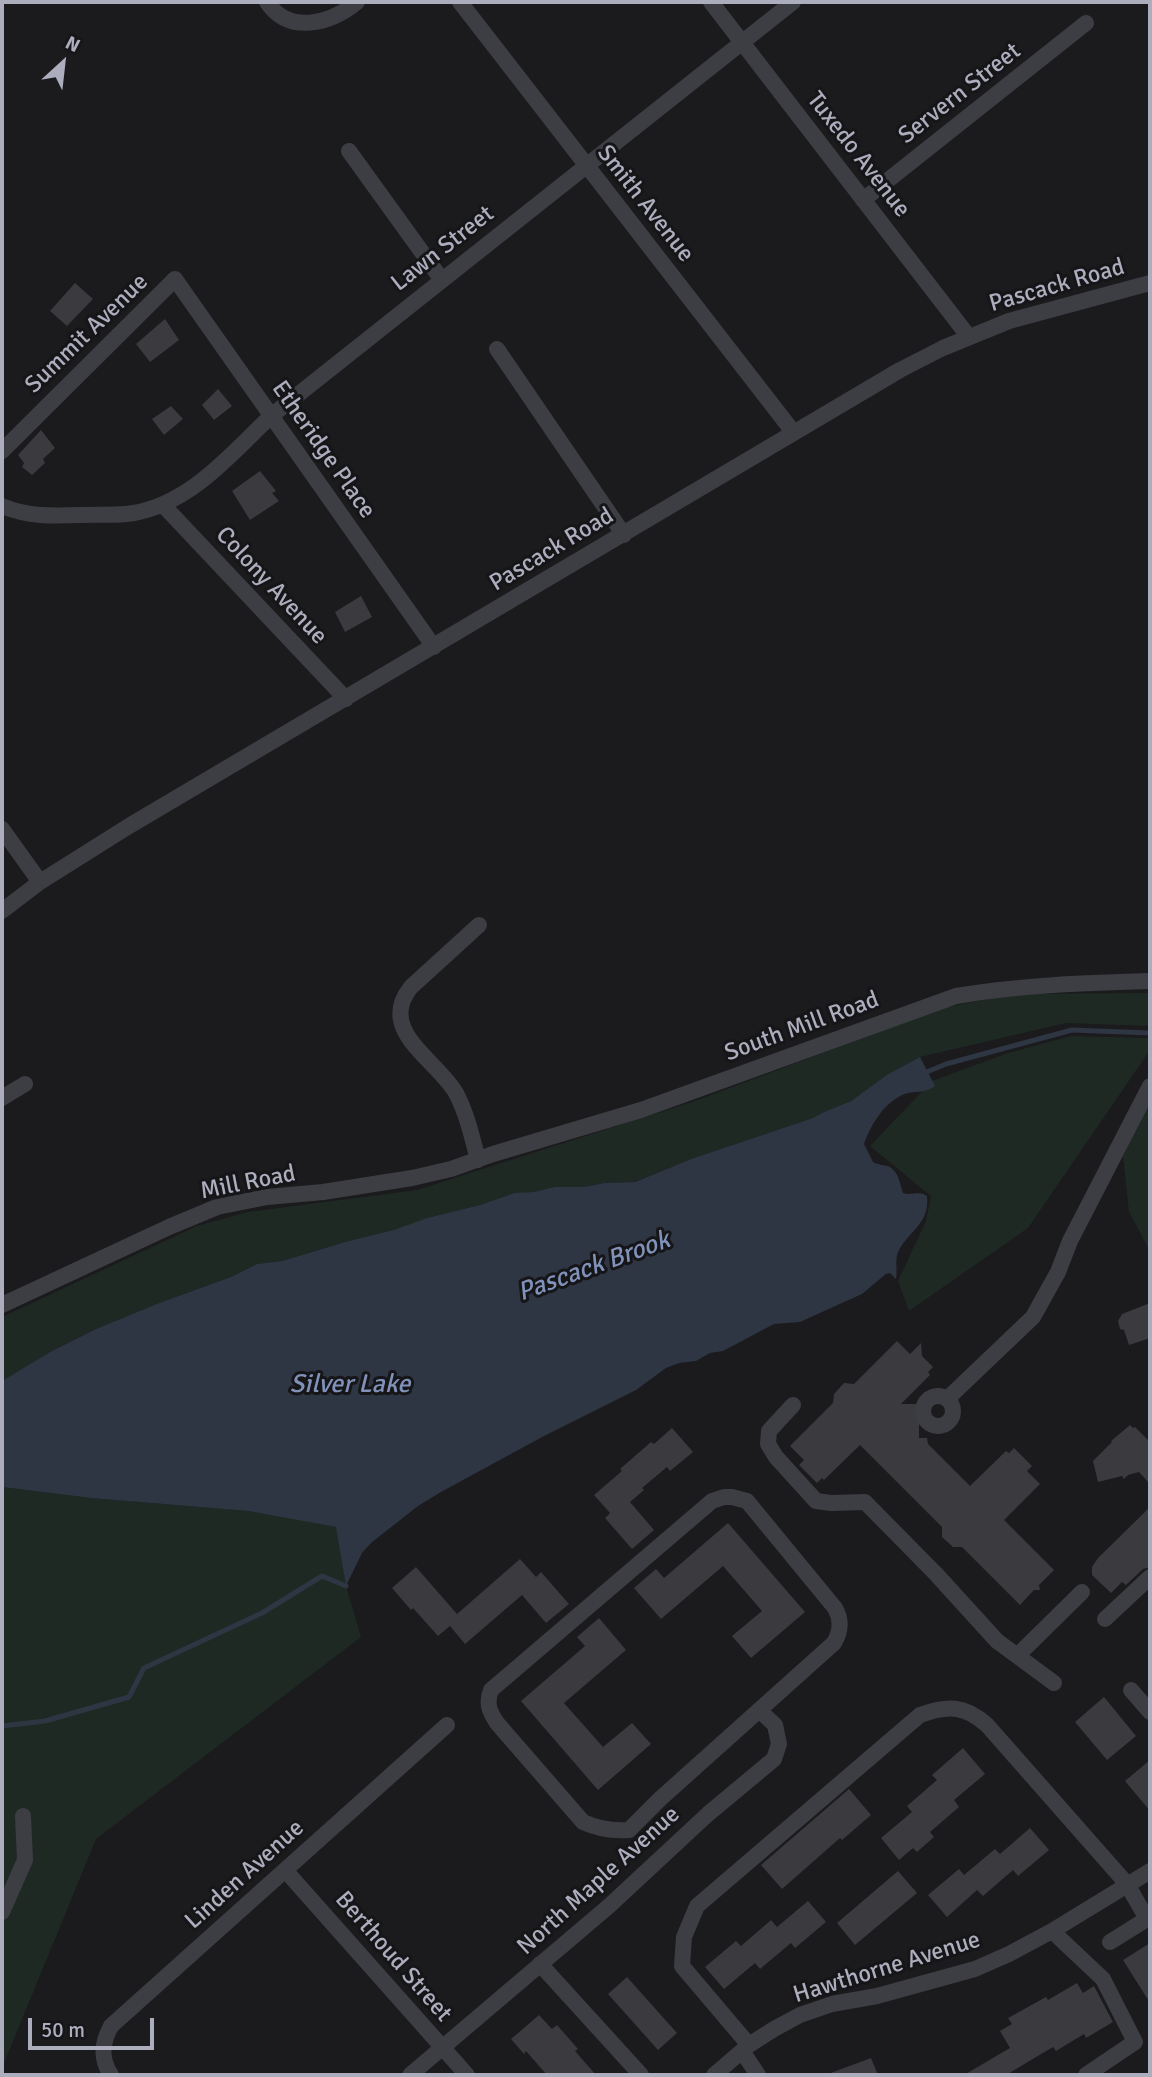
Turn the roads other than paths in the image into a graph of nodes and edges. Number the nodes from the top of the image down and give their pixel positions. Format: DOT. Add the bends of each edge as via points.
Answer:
graph roads {
  1 [pos="267,2"];
  2 [pos="357,2"];
  3 [pos="460,2"];
  4 [pos="711,2"];
  5 [pos="793,2"];
  6 [pos="1086,23"];
  7 [pos="742,42"];
  8 [pos="349,151"];
  9 [pos="586,165"];
  10 [pos="863,200"];
  11 [pos="175,279"];
  12 [pos="442,279"];
  13 [pos="1150,283"];
  14 [pos="969,337"];
  15 [pos="497,349"];
  16 [pos="271,416"];
  17 [pos="794,433"];
  18 [pos="2,451"];
  19 [pos="163,505"];
  20 [pos="2,506"];
  21 [pos="624,535"];
  22 [pos="434,647"];
  23 [pos="346,699"];
  24 [pos="2,829"];
  25 [pos="40,882"];
  26 [pos="2,911"];
  27 [pos="479,925"];
  28 [pos="1150,981"];
  29 [pos="25,1084"];
  30 [pos="1150,1086"];
  31 [pos="2,1098"];
  32 [pos="478,1160"];
  33 [pos="2,1305"];
  34 [pos="947,1399"];
  35 [pos="793,1405"];
  36 [pos="1150,1577"];
  37 [pos="1082,1592"];
  38 [pos="1105,1619"];
  39 [pos="1018,1655"];
  40 [pos="1054,1683"];
  41 [pos="1131,1689"];
  42 [pos="759,1710"];
  43 [pos="1150,1712"];
  44 [pos="447,1725"];
  45 [pos="23,1816"];
  46 [pos="285,1870"];
  47 [pos="1150,1871"];
  48 [pos="1127,1884"];
  49 [pos="2,1912"];
  50 [pos="1149,1918"];
  51 [pos="1052,1931"];
  52 [pos="1110,1942"];
  53 [pos="540,1964"];
  54 [pos="442,2048"];
  55 [pos="746,2048"];
  56 [pos="111,2074"];
  57 [pos="410,2075"];
  58 [pos="467,2075"];
  59 [pos="641,2075"];
  60 [pos="715,2075"];
  61 [pos="758,2075"];
  62 [pos="1086,2075"];
  1 -- 2 [label="street" via="278,15 306,24 335,16"];
  3 -- 9 [label="street, Smith Avenue"];
  4 -- 7 [label="street, Tuxedo Avenue"];
  5 -- 7 [label="street, Lawn Street"];
  6 -- 10 [label="street, Servern Street"];
  7 -- 9 [label="street, Lawn Street"];
  7 -- 10 [label="street, Tuxedo Avenue"];
  8 -- 12 [label="street"];
  9 -- 12 [label="street, Lawn Street"];
  9 -- 17 [label="street, Smith Avenue"];
  10 -- 14 [label="street, Tuxedo Avenue"];
  11 -- 16 [label="street, Etheridge Place"];
  11 -- 18 [label="street, Summit Avenue"];
  12 -- 16 [label="street, Lawn Street"];
  13 -- 14 [label="street, Pascack Road" via="1009,321"];
  14 -- 17 [label="street, Pascack Road" via="900,370"];
  15 -- 21 [label="street"];
  16 -- 19 [label="street, Lawn Street" via="198,484"];
  16 -- 22 [label="street, Etheridge Place"];
  17 -- 21 [label="street, Pascack Road"];
  19 -- 20 [label="street, Lawn Street" via="133,513 38,516"];
  19 -- 23 [label="street, Colony Avenue"];
  21 -- 22 [label="street, Pascack Road"];
  22 -- 23 [label="street, Pascack Road"];
  23 -- 25 [label="street, Pascack Road"];
  24 -- 25 [label="street"];
  25 -- 26 [label="street, Pascack Road"];
  27 -- 32 [label="street" via="411,987 399,1009 405,1033 456,1094"];
  28 -- 32 [label="street, South Mill Road" via="956,996 641,1110"];
  29 -- 31 [label="street"];
  30 -- 34 [label="street" via="1033,1317"];
  32 -- 33 [label="street, Mill Road" via="412,1178 217,1207"];
  35 -- 39 [label="street" via="769,1431 768,1444 784,1466 816,1501 865,1502 997,1641"];
  36 -- 38 [label="street"];
  37 -- 39 [label="street"];
  39 -- 40 [label="street"];
  41 -- 43 [label="street"];
  42 -- 42 [label="street" via="629,1830 607,1830 583,1822 496,1723 488,1709 488,1697 712,1501 732,1497 747,1501 839,1616 834,1643"];
  42 -- 53 [label="street, North Maple Avenue" via="775,1726 779,1744 774,1759"];
  44 -- 46 [label="street, Linden Avenue"];
  45 -- 49 [label="street" via="25,1860"];
  46 -- 54 [label="street, Berthoud Street"];
  46 -- 56 [label="street, Linden Avenue" via="111,2026 103,2051"];
  47 -- 48 [label="street, Hawthorne Avenue"];
  48 -- 50 [label="street"];
  48 -- 51 [label="street, Hawthorne Avenue"];
  48 -- 55 [label="street" via="979,1718 954,1708 920,1715 697,1906 684,1937 682,1966"];
  50 -- 52 [label="street"];
  51 -- 55 [label="street, Hawthorne Avenue" via="975,1969 800,2015"];
  51 -- 62 [label="street" via="1103,1979 1135,2042"];
  53 -- 54 [label="street, North Maple Avenue"];
  53 -- 59 [label="street"];
  54 -- 57 [label="street, North Maple Avenue"];
  54 -- 58 [label="street, Berthoud Street"];
  55 -- 60 [label="street, Hawthorne Avenue"];
  55 -- 61 [label="street"];
}
